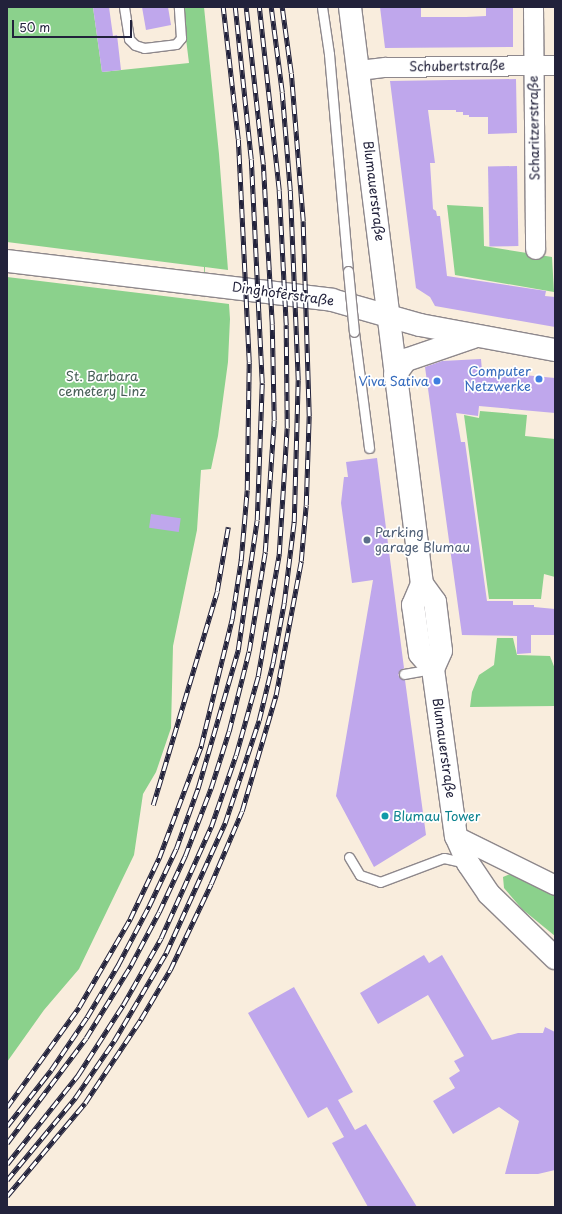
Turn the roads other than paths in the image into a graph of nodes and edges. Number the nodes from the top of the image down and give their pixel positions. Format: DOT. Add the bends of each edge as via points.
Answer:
graph roads {
  1 [pos="124,7"];
  2 [pos="179,7"];
  3 [pos="322,7"];
  4 [pos="350,7"];
  5 [pos="533,7"];
  6 [pos="533,65"];
  7 [pos="555,65"];
  8 [pos="359,70"];
  9 [pos="535,249"];
  10 [pos="7,261"];
  11 [pos="389,316"];
  12 [pos="473,337"];
  13 [pos="555,350"];
  14 [pos="395,375"];
  15 [pos="369,448"];
  16 [pos="433,669"];
  17 [pos="404,674"];
  18 [pos="456,836"];
  19 [pos="349,857"];
  20 [pos="468,863"];
  21 [pos="555,885"];
  22 [pos="555,958"];
  1 -- 2 [label="lane" via="128,39 144,48 176,44 181,38"];
  3 -- 15 [label="lane, bridge" via="329,54 354,332"];
  4 -- 8 [label="main road, Blumauerstraße"];
  5 -- 6 [label="street, Scharitzerstraße"];
  6 -- 7 [label="street, Schubertstraße"];
  6 -- 8 [label="street, Schubertstraße" via="385,67"];
  6 -- 9 [label="street, Scharitzerstraße"];
  8 -- 11 [label="main road, Blumauerstraße"];
  10 -- 11 [label="main road, Dinghoferstraße" via="332,300"];
  11 -- 12 [label="main road, Dinghoferstraße"];
  11 -- 14 [label="main road, Blumauerstraße"];
  12 -- 13 [label="main road, Dinghoferstraße"];
  12 -- 14 [label="main road" via="406,360"];
  14 -- 16 [label="main road, Blumauerstraße" via="422,584 413,605 420,654"];
  16 -- 17 [label="lane"];
  16 -- 18 [label="main road, Blumauerstraße"];
  18 -- 20 [label="main road, Blumauerstraße"];
  18 -- 21 [label="street"];
  19 -- 20 [label="lane" via="360,875 380,882 444,858"];
  20 -- 22 [label="main road, Blumauerstraße" via="502,910"];
}
